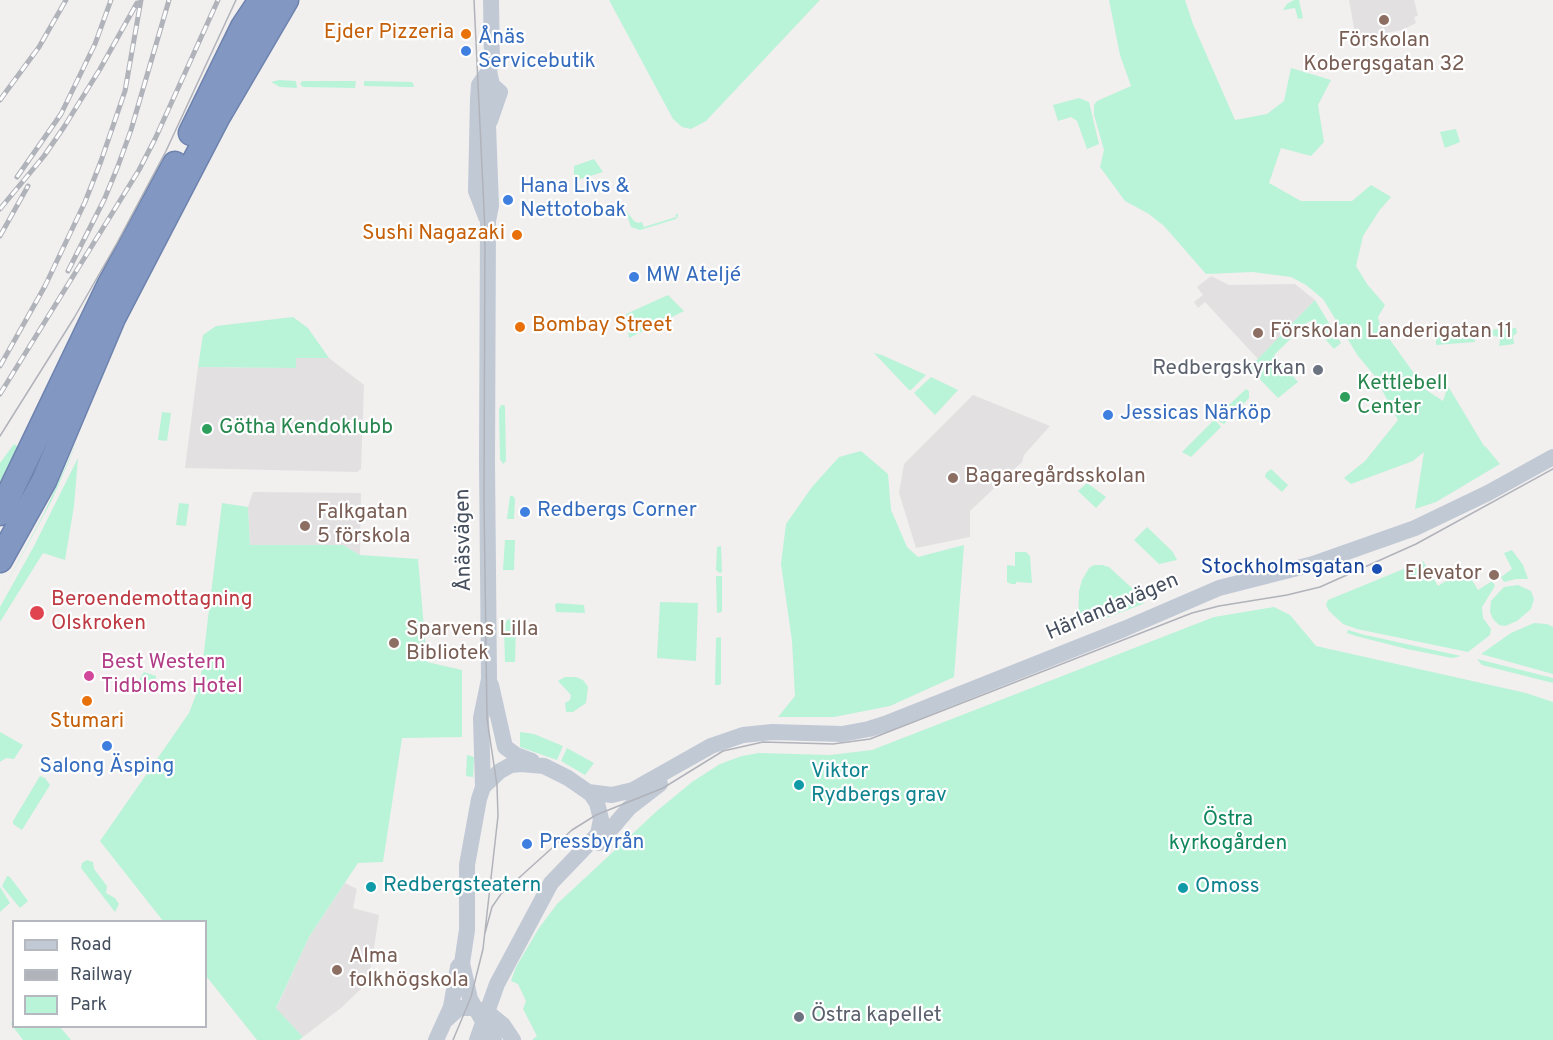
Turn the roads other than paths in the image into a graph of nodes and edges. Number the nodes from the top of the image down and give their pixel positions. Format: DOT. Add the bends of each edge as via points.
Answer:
graph roads {
  1 [pos="261,0"];
  2 [pos="286,0"];
  3 [pos="491,0"];
  4 [pos="489,71"];
  5 [pos="479,86"];
  6 [pos="488,125"];
  7 [pos="488,221"];
  8 [pos="1553,457"];
  9 [pos="0,513"];
  10 [pos="0,560"];
  11 [pos="489,679"];
  12 [pos="538,763"];
  13 [pos="682,763"];
  14 [pos="483,787"];
  15 [pos="588,792"];
  16 [pos="561,873"];
  17 [pos="462,963"];
  18 [pos="495,990"];
  19 [pos="447,1019"];
  20 [pos="481,1021"];
  21 [pos="435,1038"];
  22 [pos="494,1040"];
  23 [pos="515,1040"];
  1 -- 9 [label="highway" via="243,27 109,286"];
  2 -- 10 [label="highway" via="217,118 113,318 44,481"];
  3 -- 4 [label="street"];
  4 -- 5 [label="street"];
  4 -- 6 [label="street, Ånäsvägen" via="490,82 500,92"];
  5 -- 6 [label="street, Ånäsvägen"];
  5 -- 7 [label="street, Ånäsvägen" via="476,191"];
  6 -- 7 [label="street, Ånäsvägen"];
  7 -- 11 [label="street, Ånäsvägen"];
  8 -- 13 [label="street, Härlandavägen" via="1415,528 1313,564 1219,588 885,724 842,734 743,735 711,746"];
  11 -- 12 [label="street" via="505,747"];
  11 -- 14 [label="street, Ånäsvägen" via="481,718"];
  13 -- 15 [label="street, Härlandavägen" via="626,792"];
  13 -- 16 [label="street, Härlandavägen" via="629,808 580,863"];
  14 -- 15 [label="street" via="500,771 521,764 544,766"];
  14 -- 17 [label="street, Ånäsvägen" via="467,865 467,930"];
  15 -- 16 [label="street, Härlandavägen" via="599,808 598,834"];
  16 -- 18 [label="street, Härlandavägen" via="551,883"];
  17 -- 19 [label="street"];
  17 -- 20 [label="street" via="466,988"];
  18 -- 20 [label="street, Härlandavägen"];
  18 -- 23 [label="street"];
  19 -- 20 [label="street" via="459,1008"];
  19 -- 21 [label="street"];
  20 -- 22 [label="street"];
  20 -- 23 [label="street" via="503,1025"];
}
